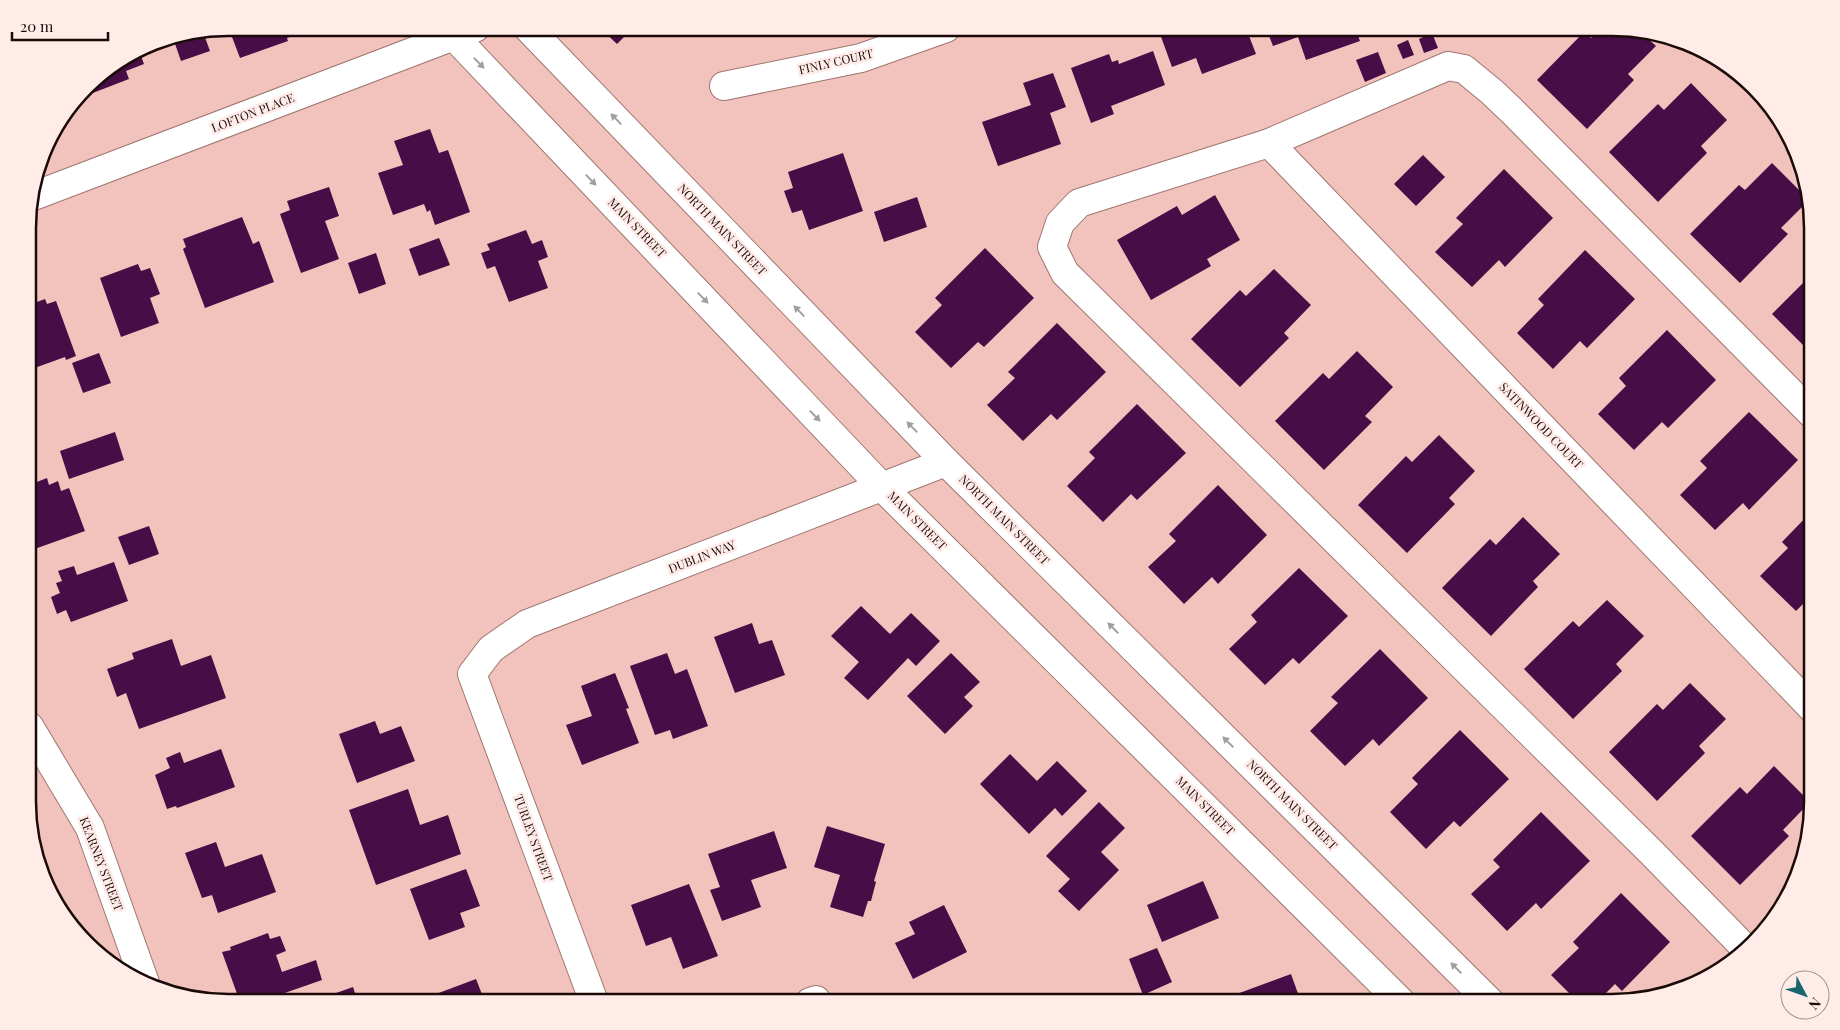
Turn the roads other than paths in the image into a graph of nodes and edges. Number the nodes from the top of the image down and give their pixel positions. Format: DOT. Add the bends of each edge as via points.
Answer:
graph roads {
  1 [pos="443,36"];
  2 [pos="464,36"];
  3 [pos="536,36"];
  4 [pos="923,36"];
  5 [pos="724,86"];
  6 [pos="1269,143"];
  7 [pos="39,194"];
  8 [pos="1804,406"];
  9 [pos="946,462"];
  10 [pos="882,487"];
  11 [pos="472,674"];
  12 [pos="1804,700"];
  13 [pos="36,738"];
  14 [pos="1741,944"];
  15 [pos="142,973"];
  16 [pos="591,994"];
  17 [pos="1393,994"];
  18 [pos="1482,994"];
  1 -- 7 [label="main road, LOFTON PLACE"];
  2 -- 10 [label="main road, MAIN STREET, one-way"];
  9 -- 3 [label="main road, NORTH MAIN STREET, one-way"];
  4 -- 5 [label="main road, FINLY COURT" via="861,58"];
  6 -- 8 [label="main road" via="1448,66 1464,69 1511,110"];
  6 -- 12 [label="main road, SATINWOOD COURT"];
  6 -- 14 [label="main road" via="1078,204 1060,223 1052,247 1065,273"];
  9 -- 10 [label="main road, DUBLIN WAY"];
  18 -- 9 [label="main road, NORTH MAIN STREET, one-way"];
  10 -- 11 [label="main road, DUBLIN WAY" via="527,624 491,649"];
  10 -- 17 [label="main road, MAIN STREET"];
  11 -- 16 [label="main road, TURLEY STREET"];
  13 -- 15 [label="main road, KEARNEY STREET" via="90,828"];
}
